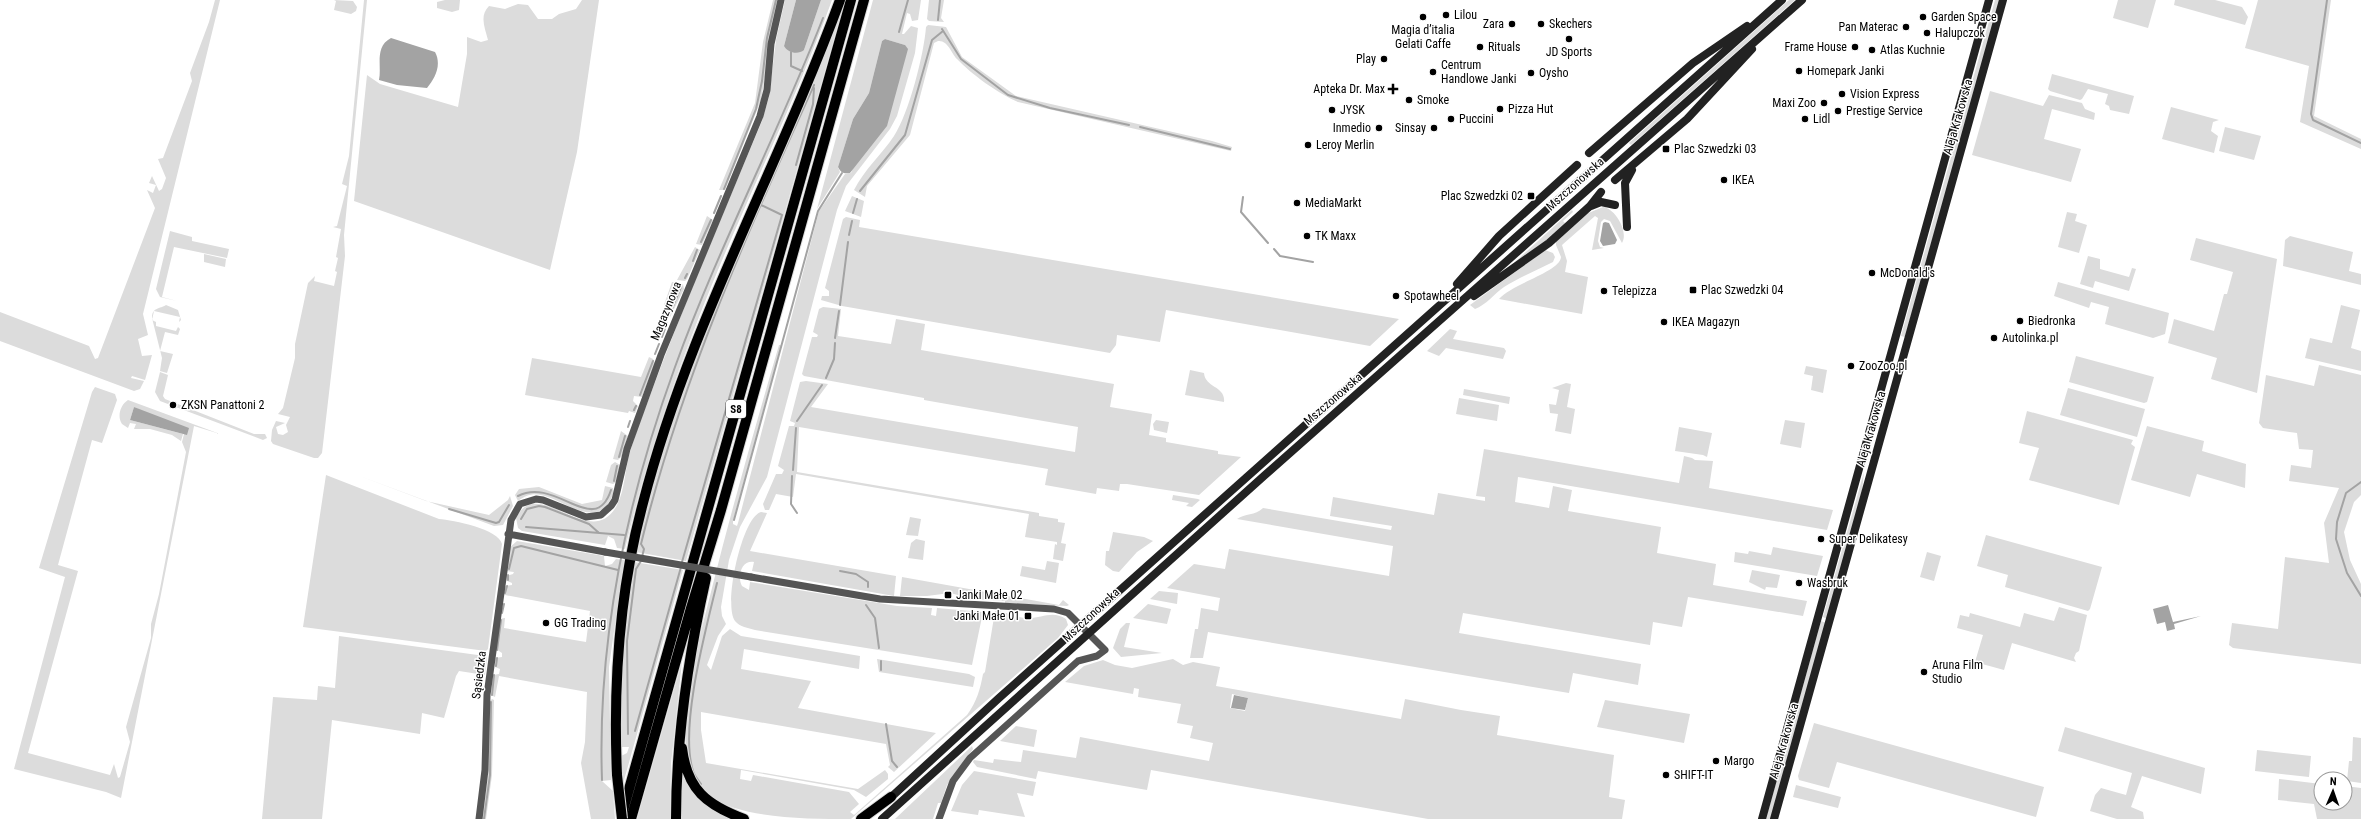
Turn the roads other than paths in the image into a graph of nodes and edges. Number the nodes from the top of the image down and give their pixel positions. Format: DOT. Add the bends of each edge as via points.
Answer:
graph roads {
  1 [pos="781,0"];
  2 [pos="840,0"];
  3 [pos="852,0"];
  4 [pos="864,0"];
  5 [pos="1782,0"];
  6 [pos="1802,0"];
  7 [pos="1989,0"];
  8 [pos="2003,0"];
  9 [pos="1772,9"];
  10 [pos="1783,16"];
  11 [pos="1589,153"];
  12 [pos="1637,163"];
  13 [pos="1577,165"];
  14 [pos="1615,180"];
  15 [pos="1601,192"];
  16 [pos="1615,205"];
  17 [pos="1590,206"];
  18 [pos="1627,227"];
  19 [pos="1436,308"];
  20 [pos="1446,316"];
  21 [pos="721,510"];
  22 [pos="508,534"];
  23 [pos="1081,626"];
  24 [pos="1089,634"];
  25 [pos="681,712"];
  26 [pos="891,797"];
  27 [pos="479,819"];
  28 [pos="621,819"];
  29 [pos="631,819"];
  30 [pos="676,819"];
  31 [pos="744,819"];
  32 [pos="861,819"];
  33 [pos="866,819"];
  34 [pos="882,819"];
  35 [pos="939,819"];
  36 [pos="1762,819"];
  37 [pos="1774,819"];
  1 -- 22 [label="street, Magazynowa" via="771,44 766,90 760,116 661,355 627,450 615,500 606,511 586,517 543,500 529,500 515,509"];
  2 -- 28 [label="highway, bridge" via="804,92 693,351 648,484 635,534 620,629 615,705"];
  3 -- 28 [label="highway, S8"];
  4 -- 21 [label="highway, S8"];
  5 -- 9 [label="main road, Mszczonowska"];
  6 -- 10 [label="main road, Mszczonowska"];
  7 -- 36 [label="main road, Aleja Krakowska"];
  8 -- 37 [label="main road, Aleja Krakowska"];
  9 -- 11 [label="main road" via="1693,63"];
  9 -- 19 [label="main road, Mszczonowska"];
  10 -- 12 [label="main road" via="1687,119"];
  10 -- 20 [label="main road, Mszczonowska"];
  12 -- 14 [label="main road"];
  12 -- 18 [label="main road" via="1625,183"];
  13 -- 19 [label="main road" via="1499,236"];
  15 -- 17 [label="main road"];
  16 -- 17 [label="main road" via="1601,202"];
  17 -- 20 [label="main road" via="1523,262"];
  19 -- 23 [label="main road, Mszczonowska"];
  20 -- 24 [label="main road, Mszczonowska" via="1253,485"];
  21 -- 25 [label="highway" via="690,650"];
  21 -- 29 [label="highway, S8"];
  22 -- 23 [label="street, bridge" via="893,601 1054,608 1068,613"];
  22 -- 27 [label="street, Sąsiedzka" via="487,696 486,770"];
  23 -- 24 [label="street"];
  23 -- 26 [label="main road, Mszczonowska"];
  24 -- 34 [label="main road, Mszczonowska"];
  24 -- 35 [label="street" via="1105,650 1097,656 1078,661 975,753 954,781"];
  25 -- 30 [label="highway" via="676,769"];
  25 -- 31 [label="highway" via="683,759 694,786 717,807"];
  26 -- 32 [label="highway"];
  26 -- 33 [label="main road, Mszczonowska"];
}
